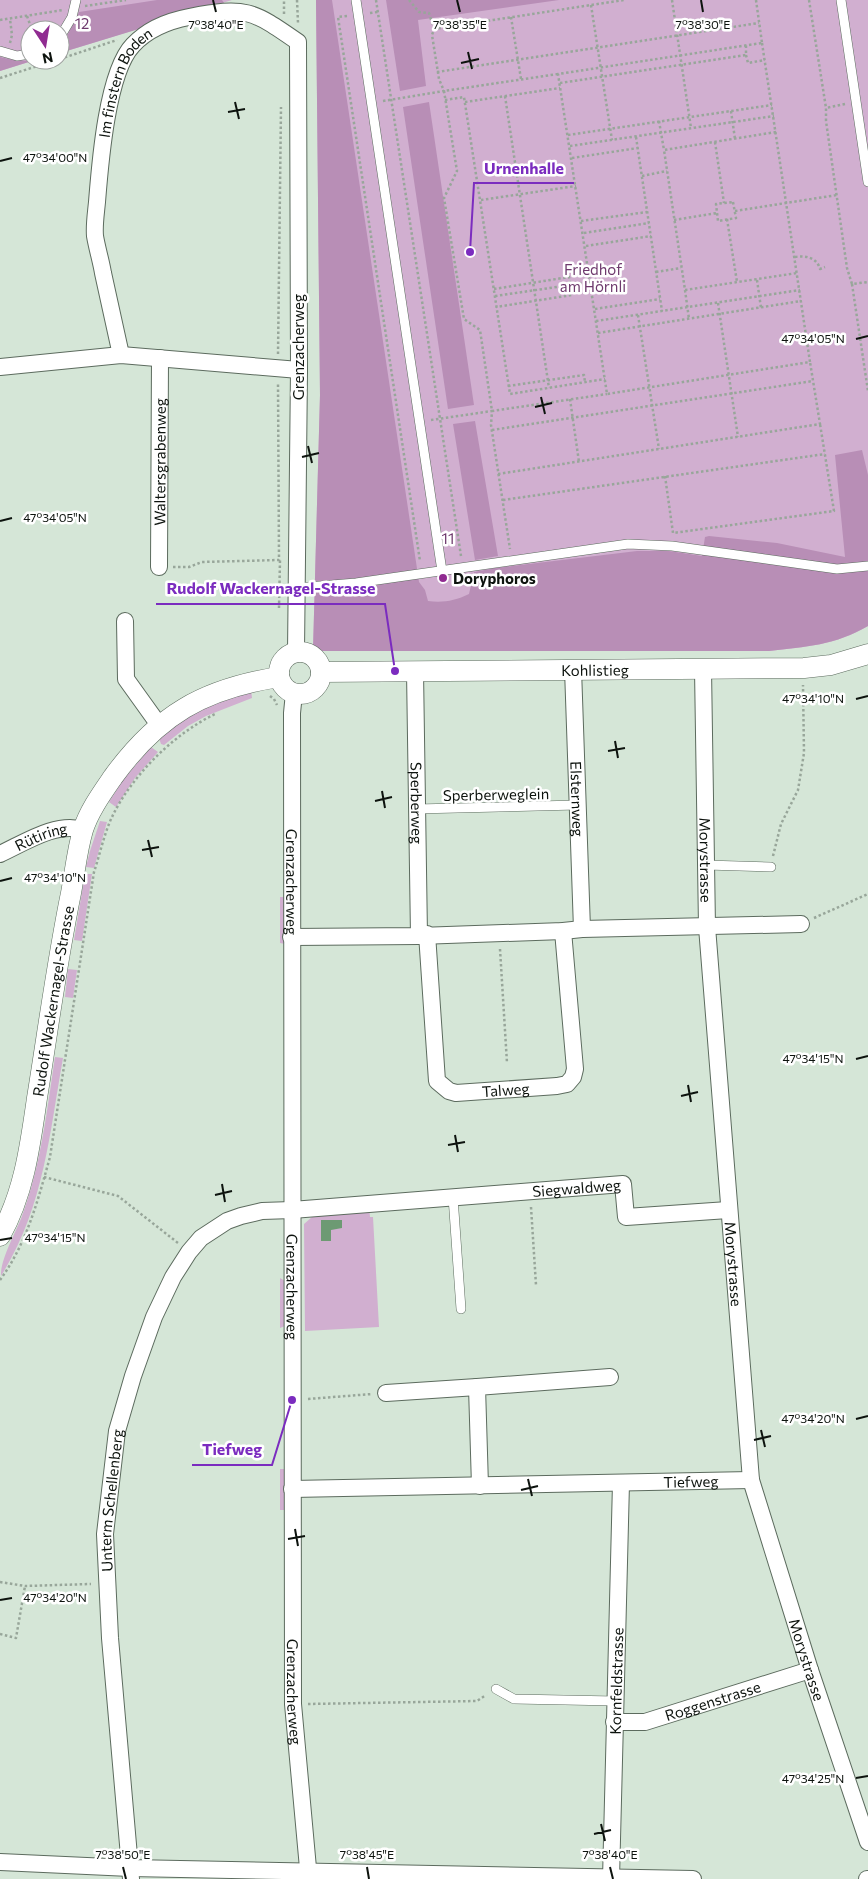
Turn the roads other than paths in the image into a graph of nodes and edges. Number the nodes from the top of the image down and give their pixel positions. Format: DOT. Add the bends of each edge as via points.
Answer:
graph roads {
  1 [pos="76,0"];
  2 [pos="356,0"];
  3 [pos="841,0"];
  4 [pos="70,20"];
  5 [pos="298,42"];
  6 [pos="3,53"];
  7 [pos="20,55"];
  8 [pos="868,182"];
  9 [pos="122,355"];
  10 [pos="160,358"];
  11 [pos="0,367"];
  12 [pos="299,370"];
  13 [pos="868,566"];
  14 [pos="160,567"];
  15 [pos="442,571"];
  16 [pos="296,588"];
  17 [pos="125,621"];
  18 [pos="288,649"];
  19 [pos="868,654"];
  20 [pos="573,669"];
  21 [pos="703,669"];
  22 [pos="321,672"];
  23 [pos="415,672"];
  24 [pos="279,677"];
  25 [pos="294,693"];
  26 [pos="159,725"];
  27 [pos="577,806"];
  28 [pos="416,809"];
  29 [pos="83,830"];
  30 [pos="0,854"];
  31 [pos="706,865"];
  32 [pos="771,867"];
  33 [pos="801,924"];
  34 [pos="707,927"];
  35 [pos="582,929"];
  36 [pos="563,931"];
  37 [pos="423,935"];
  38 [pos="291,937"];
  39 [pos="453,1197"];
  40 [pos="292,1210"];
  41 [pos="728,1210"];
  42 [pos="0,1236"];
  43 [pos="461,1309"];
  44 [pos="610,1378"];
  45 [pos="477,1386"];
  46 [pos="386,1393"];
  47 [pos="751,1480"];
  48 [pos="621,1483"];
  49 [pos="480,1486"];
  50 [pos="292,1489"];
  51 [pos="810,1670"];
  52 [pos="496,1689"];
  53 [pos="615,1701"];
  54 [pos="614,1722"];
  55 [pos="868,1842"];
  56 [pos="0,1862"];
  57 [pos="130,1873"];
  58 [pos="309,1875"];
  59 [pos="611,1878"];
  60 [pos="693,1879"];
  1 -- 4 [label="lane"];
  2 -- 15 [label="lane"];
  3 -- 8 [label="lane"];
  5 -- 9 [label="street, Im finstern Boden" via="254,14 220,11 156,27 131,46 117,71 100,151 95,235"];
  5 -- 12 [label="street, Grenzacherweg"];
  6 -- 7 [label="lane"];
  9 -- 10 [label="street"];
  9 -- 11 [label="street"];
  10 -- 12 [label="street"];
  10 -- 14 [label="street, Waltersgrabenweg"];
  12 -- 16 [label="street, Grenzacherweg"];
  13 -- 15 [label="lane" via="837,569 672,546 628,544"];
  15 -- 16 [label="lane"];
  16 -- 18 [label="street, Grenzacherweg"];
  17 -- 26 [label="street" via="126,679"];
  18 -- 22 [label="street" via="315,659"];
  18 -- 24 [label="street"];
  19 -- 21 [label="street, Kohlistieg" via="831,665 804,668"];
  20 -- 21 [label="street, Kohlistieg"];
  20 -- 23 [label="street, Kohlistieg"];
  20 -- 27 [label="street, Elsternweg"];
  21 -- 31 [label="street, Morystrasse"];
  22 -- 23 [label="street, Kohlistieg"];
  22 -- 25 [label="street" via="313,689"];
  23 -- 28 [label="street, Sperberweg"];
  24 -- 25 [label="street" via="284,687"];
  24 -- 26 [label="street, Rudolf Wackernagel-Strasse" via="239,685 204,698 177,711"];
  25 -- 38 [label="street, Grenzacherweg"];
  26 -- 29 [label="street, Rudolf Wackernagel-Strasse" via="132,751 104,790"];
  27 -- 28 [label="lane, Sperberweglein"];
  27 -- 35 [label="street, Elsternweg"];
  28 -- 37 [label="street, Sperberweg"];
  29 -- 30 [label="street, Rütiring" via="71,827 54,830"];
  29 -- 42 [label="street, Rudolf Wackernagel-Strasse" via="26,1172"];
  31 -- 32 [label="lane"];
  31 -- 34 [label="street, Morystrasse"];
  33 -- 34 [label="street"];
  34 -- 35 [label="street"];
  34 -- 41 [label="street, Morystrasse"];
  35 -- 36 [label="street"];
  36 -- 37 [label="street"];
  36 -- 37 [label="street, Talweg" via="575,1069 573,1077 567,1084 557,1086 456,1093 437,1081"];
  37 -- 38 [label="street"];
  38 -- 40 [label="street, Grenzacherweg"];
  39 -- 40 [label="street, Siegwaldweg"];
  39 -- 41 [label="street, Siegwaldweg" via="623,1184 626,1217"];
  39 -- 43 [label="lane"];
  40 -- 50 [label="street, Grenzacherweg"];
  40 -- 57 [label="street, Unterm Schellenberg" via="262,1211 227,1221 201,1238 188,1252 154,1317 117,1431 106,1534 110,1638"];
  41 -- 47 [label="street, Morystrasse"];
  44 -- 45 [label="street"];
  45 -- 46 [label="street"];
  45 -- 49 [label="street"];
  47 -- 48 [label="street, Tiefweg"];
  47 -- 51 [label="street, Morystrasse"];
  48 -- 49 [label="street, Tiefweg"];
  48 -- 53 [label="street, Kornfeldstrasse"];
  49 -- 50 [label="street, Tiefweg"];
  50 -- 58 [label="street, Grenzacherweg" via="293,1704"];
  51 -- 54 [label="street, Roggenstrasse" via="645,1722"];
  51 -- 55 [label="street, Morystrasse"];
  52 -- 53 [label="lane" via="514,1699"];
  53 -- 54 [label="street, Kornfeldstrasse"];
  54 -- 59 [label="street, Kornfeldstrasse"];
  56 -- 57 [label="street"];
  57 -- 58 [label="street"];
  58 -- 59 [label="street"];
  59 -- 60 [label="street"];
}
